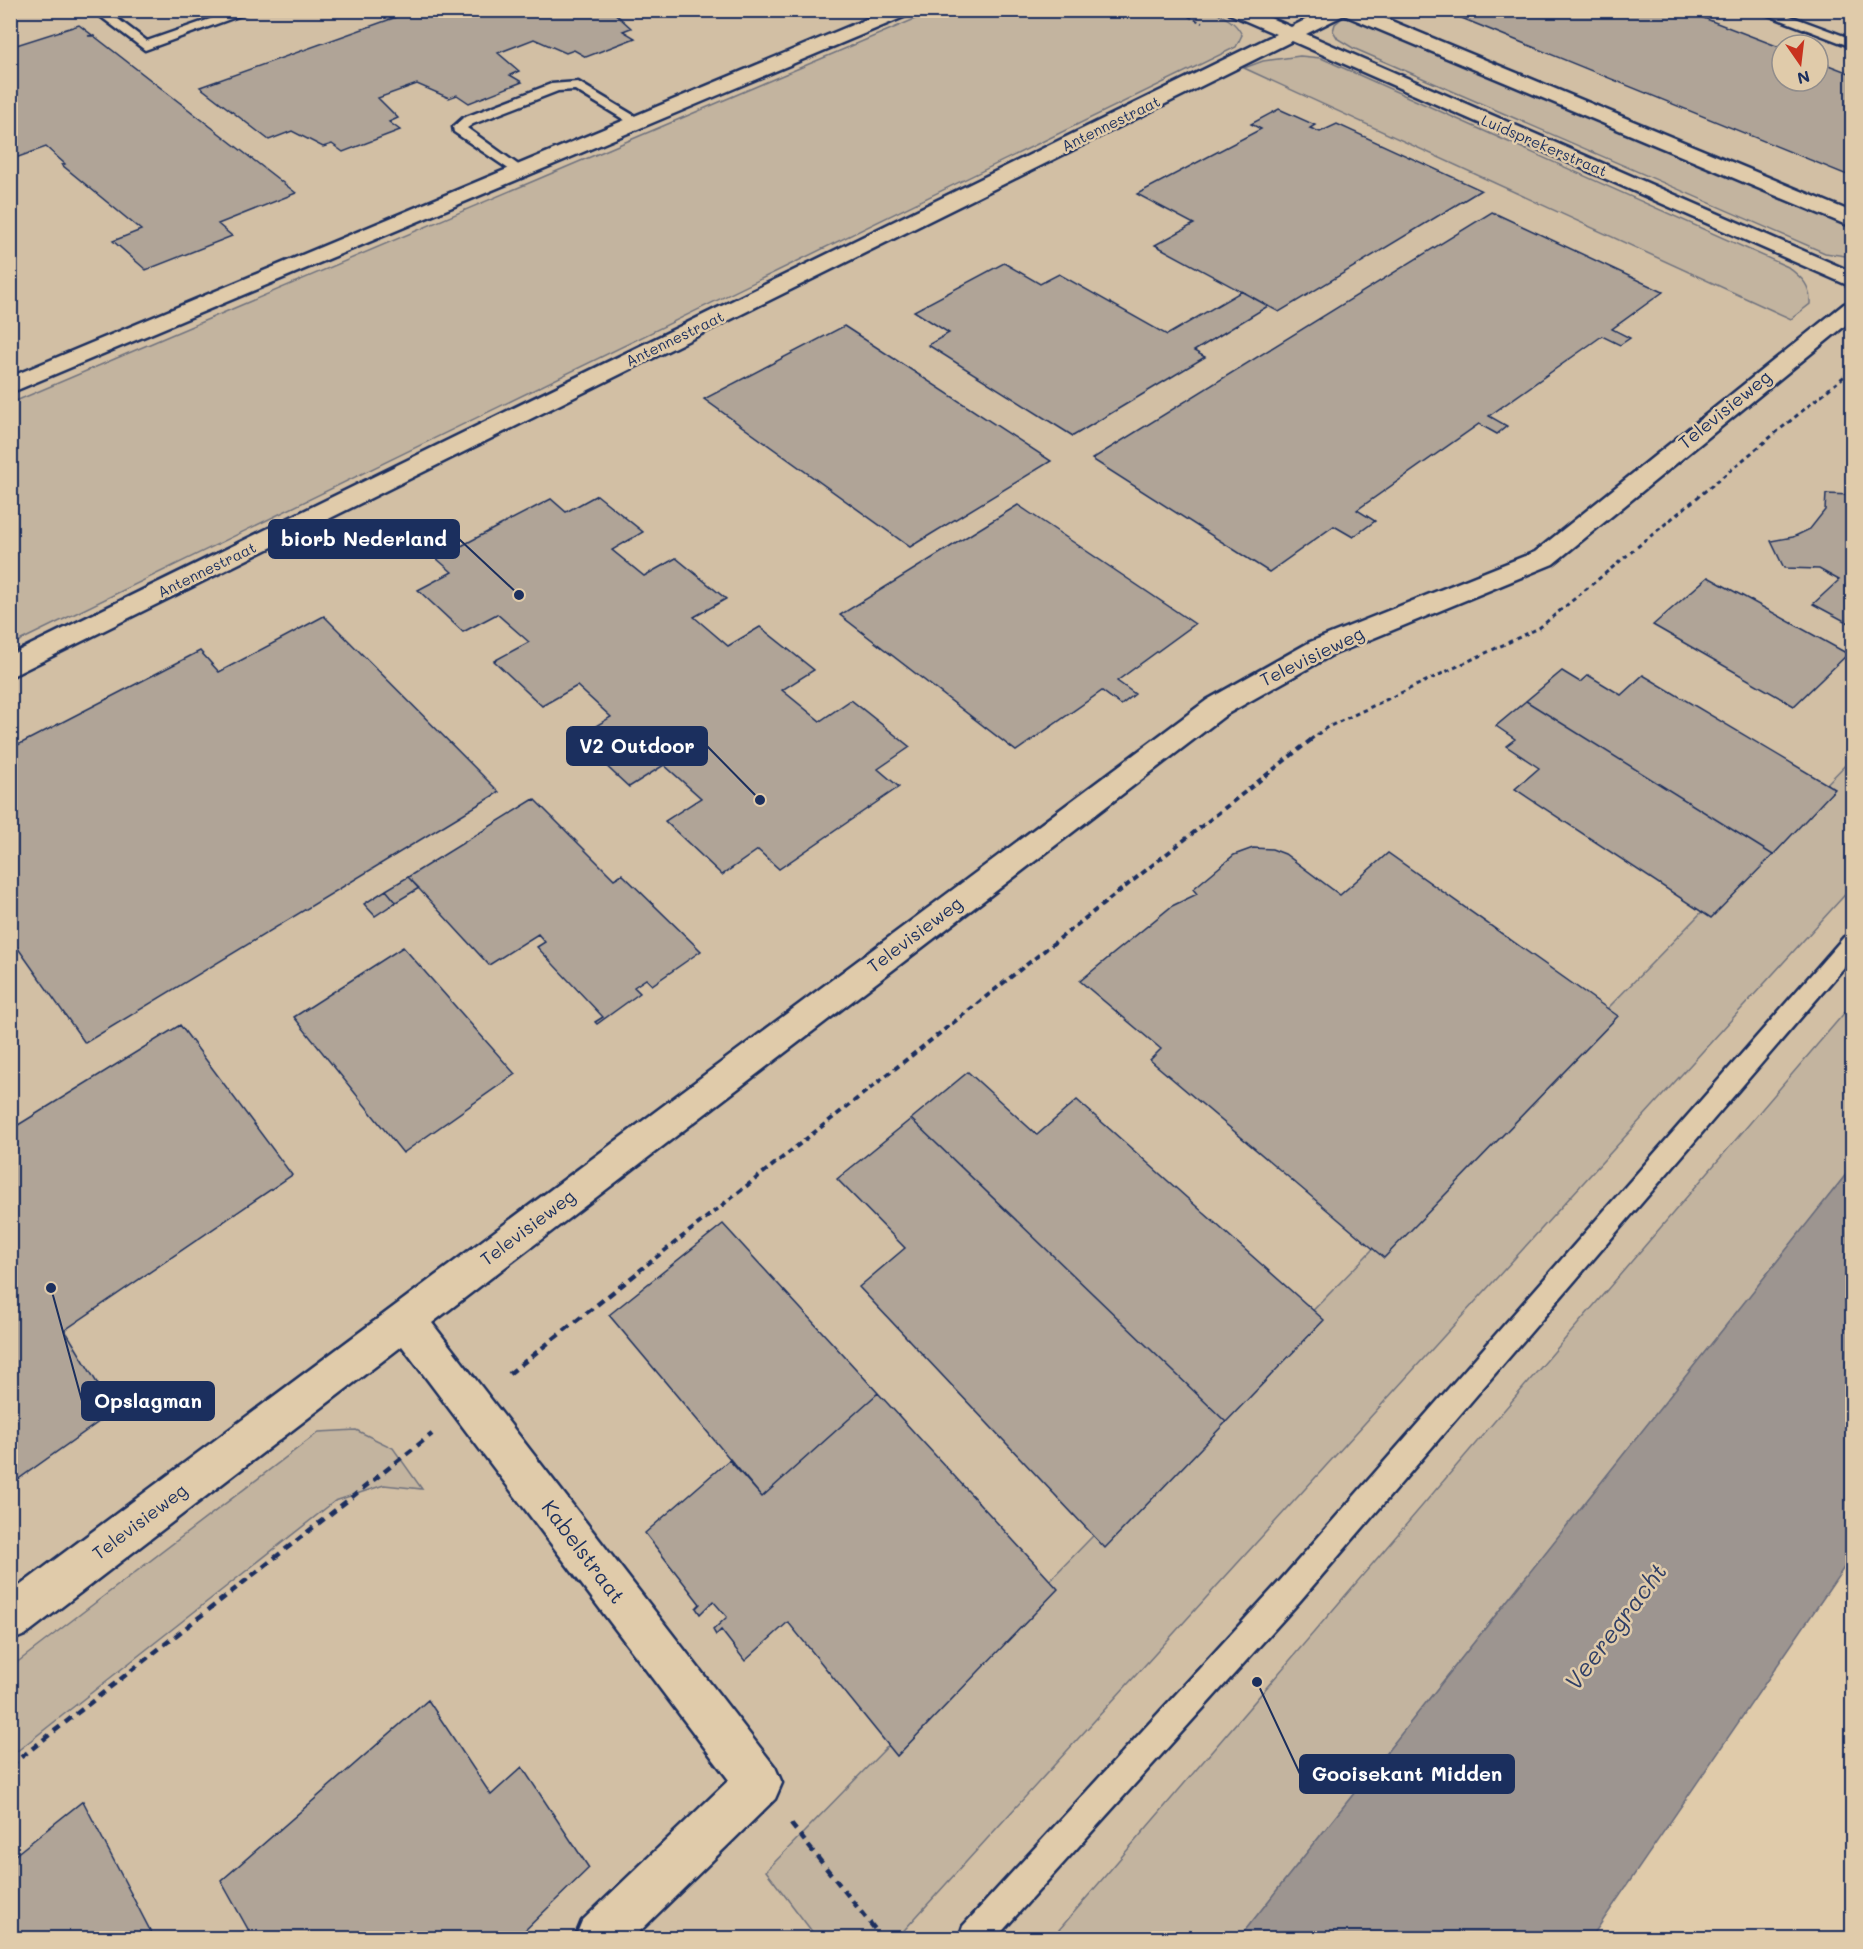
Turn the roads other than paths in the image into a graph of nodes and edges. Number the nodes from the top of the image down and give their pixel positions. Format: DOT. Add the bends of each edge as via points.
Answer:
graph roads {
  1 [pos="98,10"];
  2 [pos="249,10"];
  3 [pos="905,10"];
  4 [pos="1236,10"];
  5 [pos="1340,10"];
  6 [pos="1348,10"];
  7 [pos="1761,10"];
  8 [pos="1292,35"];
  9 [pos="1852,43"];
  10 [pos="638,122"];
  11 [pos="519,172"];
  12 [pos="1852,219"];
  13 [pos="1852,280"];
  14 [pos="1852,309"];
  15 [pos="10,386"];
  16 [pos="10,667"];
  17 [pos="1852,943"];
  18 [pos="406,1320"];
  19 [pos="10,1620"];
  20 [pos="599,1938"];
  21 [pos="975,1938"];
  1 -- 2 [label="lane" via="145,46"];
  3 -- 10 [label="street"];
  4 -- 8 [label="street, Luidsprekerstraat"];
  5 -- 8 [label="street, Antennestraat"];
  6 -- 12 [label="street"];
  7 -- 9 [label="lane"];
  8 -- 13 [label="street, Luidsprekerstraat"];
  8 -- 16 [label="street, Antennestraat"];
  10 -- 11 [label="street"];
  10 -- 11 [label="lane" via="578,86 569,85 545,91 460,127 461,132"];
  11 -- 15 [label="street"];
  14 -- 18 [label="street, Televisieweg" via="1544,558 1320,649 1216,707"];
  17 -- 21 [label="lane" via="1289,1592"];
  18 -- 19 [label="street, Televisieweg"];
  18 -- 20 [label="street, Kabelstraat" via="759,1783"];
}
